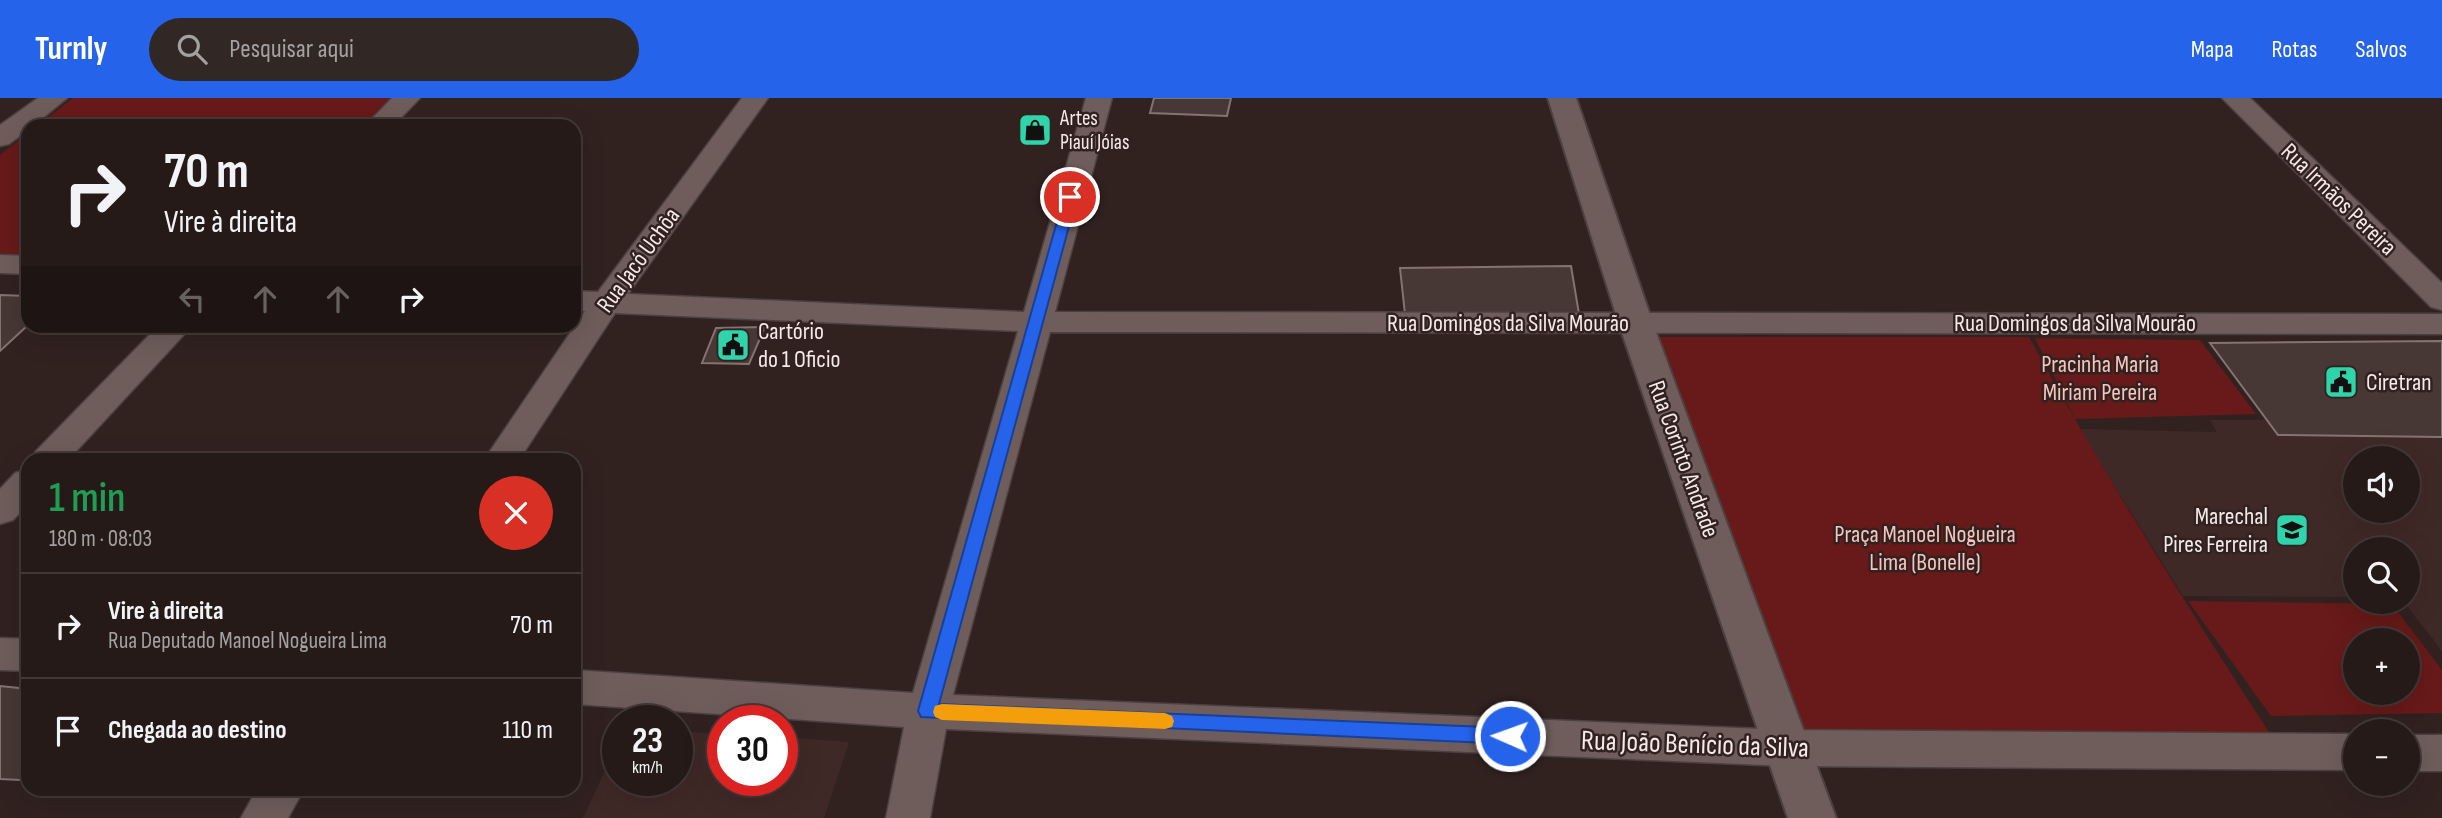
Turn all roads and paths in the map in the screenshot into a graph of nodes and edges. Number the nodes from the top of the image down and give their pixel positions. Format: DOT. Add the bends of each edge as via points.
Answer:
graph roads {
  1 [pos="54,98"];
  2 [pos="407,98"];
  3 [pos="755,98"];
  4 [pos="1098,98"];
  5 [pos="1562,98"];
  6 [pos="2235,98"];
  7 [pos="26,119"];
  8 [pos="385,119"];
  9 [pos="21,122"];
  10 [pos="0,138"];
  11 [pos="0,264"];
  12 [pos="21,265"];
  13 [pos="2442,300"];
  14 [pos="581,301"];
  15 [pos="606,303"];
  16 [pos="1035,322"];
  17 [pos="1636,324"];
  18 [pos="2442,324"];
  19 [pos="169,333"];
  20 [pos="55,453"];
  21 [pos="506,453"];
  22 [pos="21,489"];
  23 [pos="0,511"];
  24 [pos="0,654"];
  25 [pos="21,655"];
  26 [pos="581,687"];
  27 [pos="928,711"];
  28 [pos="1787,748"];
  29 [pos="2343,752"];
  30 [pos="2420,753"];
  31 [pos="2442,753"];
  32 [pos="277,796"];
  33 [pos="263,818"];
  34 [pos="908,818"];
  35 [pos="1812,818"];
  1 -- 7 [label="street"];
  2 -- 8 [label="street"];
  3 -- 15 [label="street, Rua Jacó Uchôa"];
  4 -- 16 [label="street"];
  5 -- 17 [label="street, Rua Corinto Andrade"];
  6 -- 13 [label="street, Rua Irmãos Pereira"];
  9 -- 10 [label="street"];
  11 -- 12 [label="street"];
  14 -- 15 [label="street, Rua Domingos da Silva Mourão"];
  15 -- 16 [label="street, Rua Domingos da Silva Mourão"];
  15 -- 21 [label="street, Rua Jacó Uchôa"];
  16 -- 17 [label="street, Rua Domingos da Silva Mourão"];
  16 -- 27 [label="street"];
  17 -- 18 [label="street, Rua Domingos da Silva Mourão"];
  17 -- 28 [label="street, Rua Corinto Andrade"];
  19 -- 20 [label="street"];
  22 -- 23 [label="street"];
  24 -- 25 [label="street"];
  26 -- 27 [label="street, Rua João Benício da Silva"];
  27 -- 28 [label="street, Rua João Benício da Silva"];
  27 -- 34 [label="street"];
  28 -- 29 [label="street, Rua João Benício da Silva"];
  28 -- 35 [label="street, Rua Corinto Andrade"];
  30 -- 31 [label="street"];
  32 -- 33 [label="street"];
}
